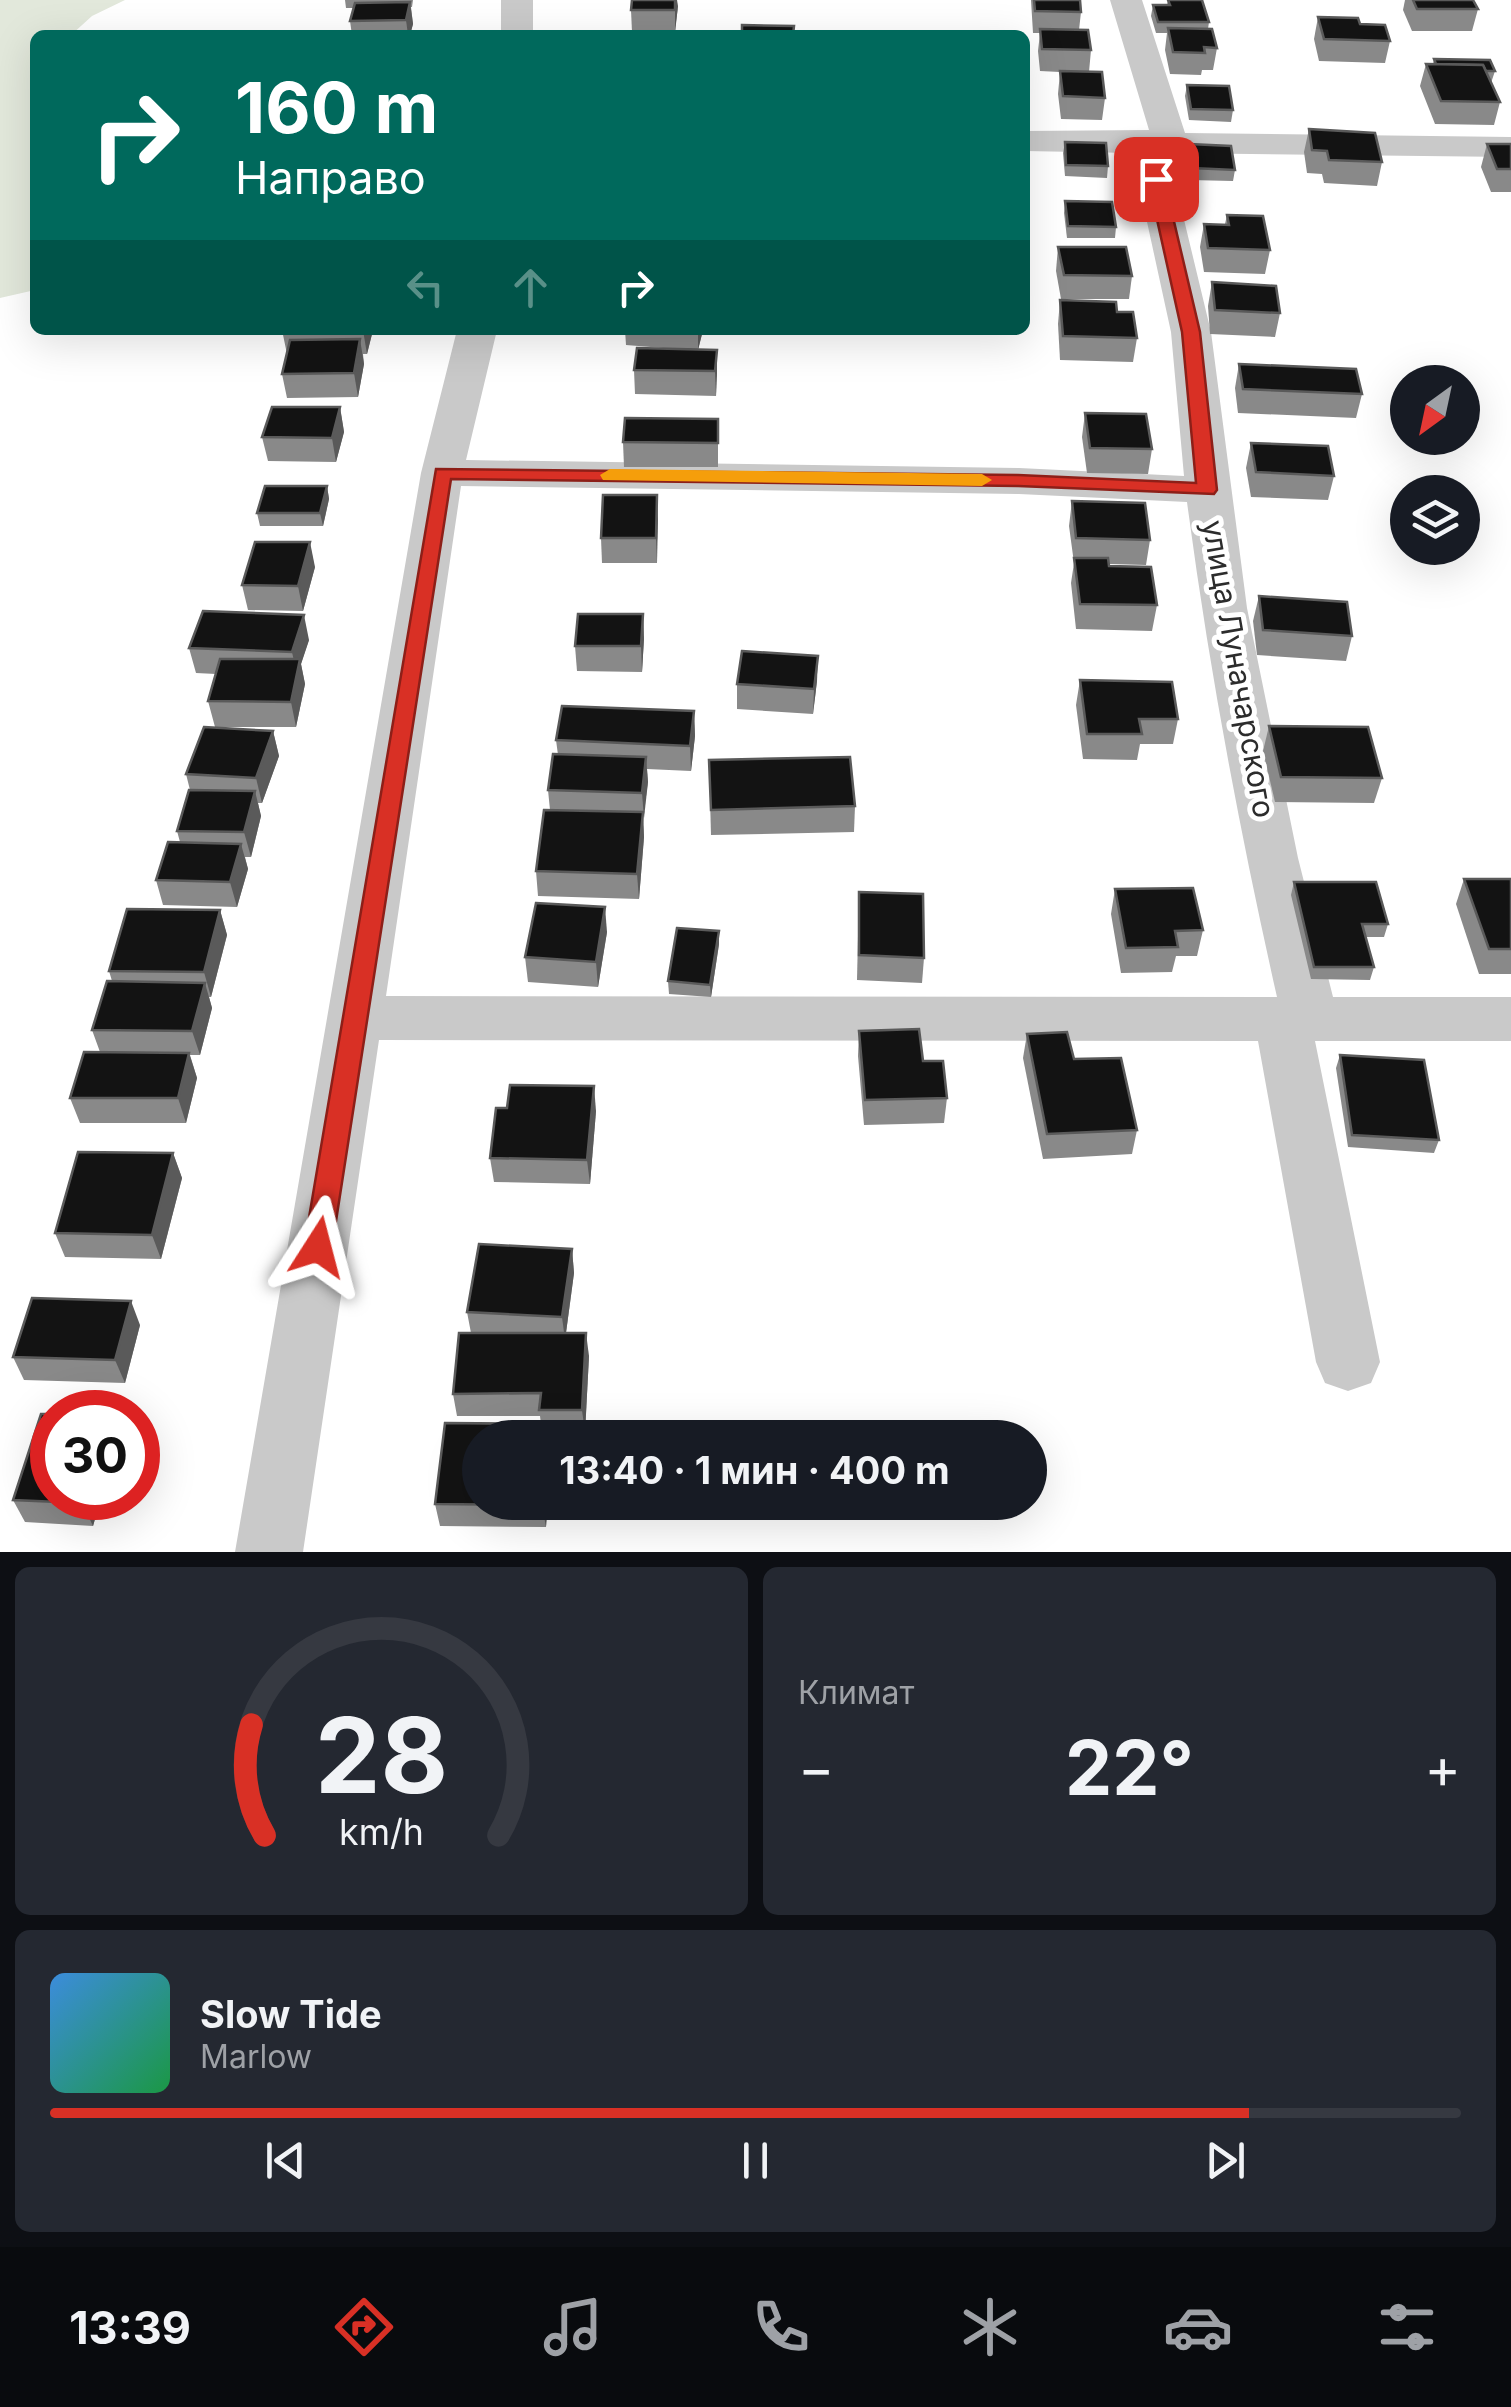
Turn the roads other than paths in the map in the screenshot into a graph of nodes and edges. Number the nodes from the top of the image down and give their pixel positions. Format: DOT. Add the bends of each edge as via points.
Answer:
graph roads {
  1 [pos="516,0"];
  2 [pos="1126,0"];
  3 [pos="518,30"];
  4 [pos="1030,141"];
  5 [pos="1158,141"];
  6 [pos="1511,147"];
  7 [pos="477,335"];
  8 [pos="442,473"];
  9 [pos="1207,490"];
  10 [pos="355,1018"];
  11 [pos="1296,1018"];
  12 [pos="1511,1019"];
  13 [pos="1348,1362"];
  14 [pos="269,1552"];
  1 -- 3 [label="street"];
  2 -- 5 [label="street, улица Луначарского"];
  4 -- 5 [label="street"];
  5 -- 6 [label="street"];
  5 -- 9 [label="street, улица Луначарского" via="1191,332"];
  7 -- 8 [label="street"];
  8 -- 9 [label="street" via="1018,480"];
  8 -- 10 [label="street"];
  9 -- 11 [label="street, улица Луначарского"];
  10 -- 11 [label="street"];
  10 -- 14 [label="street"];
  11 -- 12 [label="street"];
  11 -- 13 [label="street, улица Луначарского"];
}
